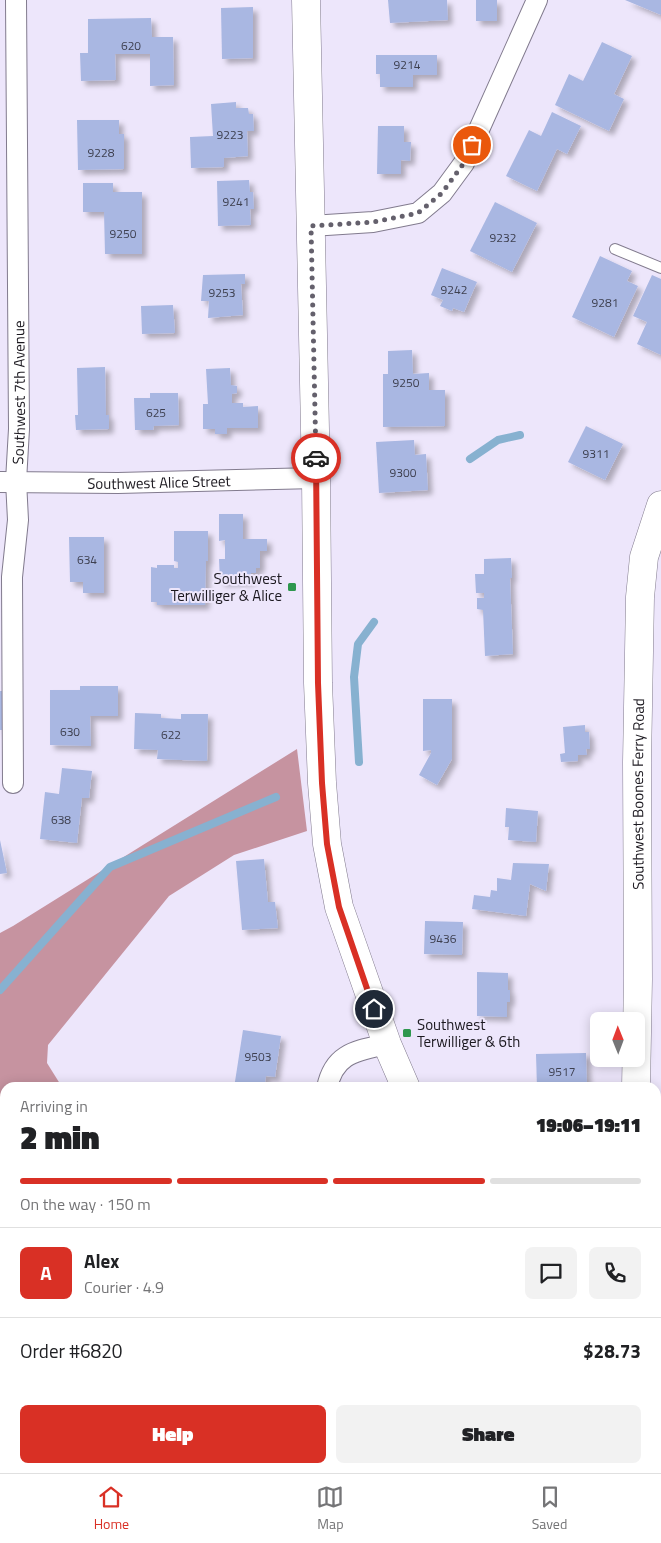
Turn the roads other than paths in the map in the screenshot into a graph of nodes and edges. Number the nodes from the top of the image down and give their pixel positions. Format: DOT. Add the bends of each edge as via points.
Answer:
graph roads {
  1 [pos="16,0"];
  2 [pos="306,0"];
  3 [pos="537,0"];
  4 [pos="311,226"];
  5 [pos="615,249"];
  6 [pos="661,268"];
  7 [pos="316,478"];
  8 [pos="8,481"];
  9 [pos="661,505"];
  10 [pos="13,783"];
  11 [pos="386,1044"];
  12 [pos="329,1082"];
  13 [pos="403,1082"];
  14 [pos="636,1082"];
  1 -- 8 [label="street, Southwest 7th Avenue" via="19,419"];
  2 -- 4 [label="main road"];
  3 -- 4 [label="street" via="464,163 442,193 418,213 373,222"];
  4 -- 7 [label="main road"];
  5 -- 6 [label="lane"];
  7 -- 8 [label="street, Southwest Alice Street" via="118,483"];
  7 -- 11 [label="main road" via="318,693 327,844 339,907"];
  8 -- 10 [label="street, Southwest 7th Avenue" via="18,520 12,577"];
  9 -- 14 [label="main road, Southwest Boones Ferry Road" via="644,557 640,597"];
  11 -- 12 [label="street" via="363,1049 341,1059 330,1074"];
  11 -- 13 [label="main road"];
}
